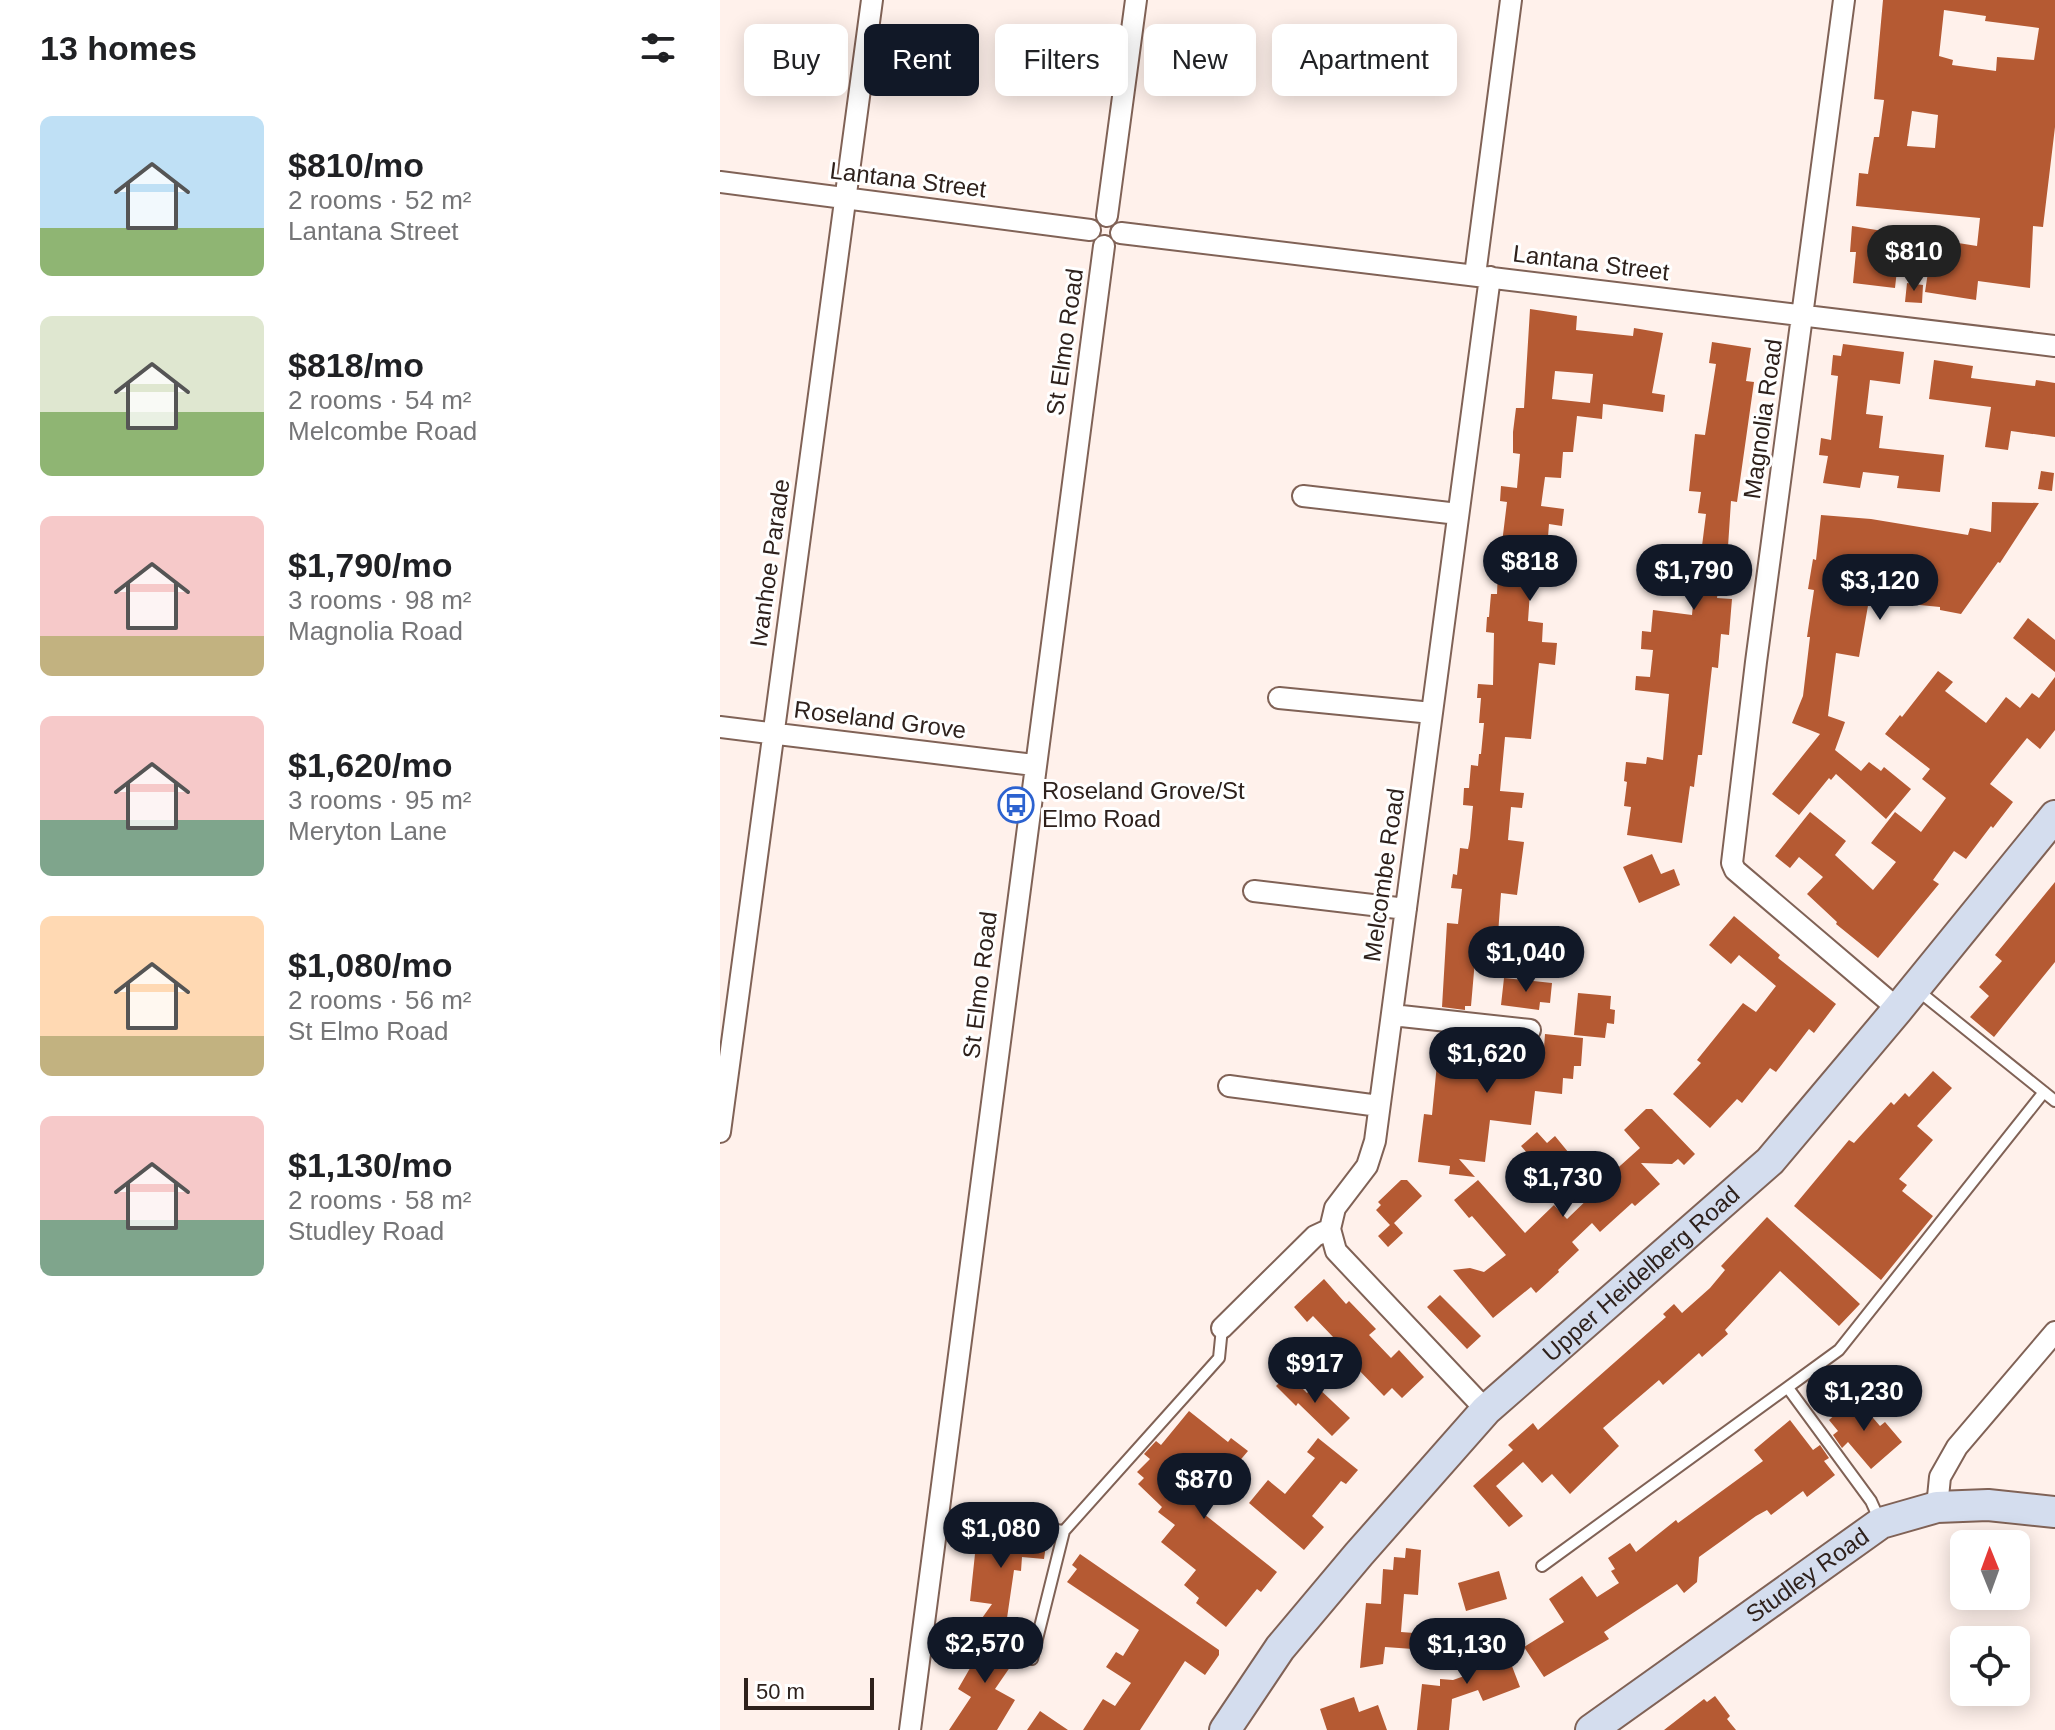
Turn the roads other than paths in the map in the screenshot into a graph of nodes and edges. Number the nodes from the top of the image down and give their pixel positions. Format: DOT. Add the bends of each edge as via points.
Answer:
graph roads {
  1 [pos="872,0"];
  2 [pos="1136,0"];
  3 [pos="1511,0"];
  4 [pos="1844,0"];
  5 [pos="720,185"];
  6 [pos="846,198"];
  7 [pos="1107,216"];
  8 [pos="1090,230"];
  9 [pos="1121,233"];
  10 [pos="1104,246"];
  11 [pos="1482,276"];
  12 [pos="1803,315"];
  13 [pos="2055,346"];
  14 [pos="1303,496"];
  15 [pos="1458,514"];
  16 [pos="1279,698"];
  17 [pos="1432,713"];
  18 [pos="720,727"];
  19 [pos="773,733"];
  20 [pos="1034,765"];
  21 [pos="2055,816"];
  22 [pos="1254,891"];
  23 [pos="1406,909"];
  24 [pos="1906,998"];
  25 [pos="1392,1015"];
  26 [pos="1530,1030"];
  27 [pos="1229,1086"];
  28 [pos="2044,1092"];
  29 [pos="2055,1101"];
  30 [pos="1379,1106"];
  31 [pos="720,1132"];
  32 [pos="1330,1229"];
  33 [pos="1222,1328"];
  34 [pos="2055,1332"];
  35 [pos="1788,1388"];
  36 [pos="1486,1410"];
  37 [pos="1937,1507"];
  38 [pos="2055,1512"];
  39 [pos="938,1516"];
  40 [pos="1881,1523"];
  41 [pos="1064,1531"];
  42 [pos="1542,1566"];
  43 [pos="1032,1659"];
  44 [pos="910,1730"];
  45 [pos="1225,1730"];
  46 [pos="1591,1730"];
  1 -- 6 [label="street, Ivanhoe Parade"];
  2 -- 7 [label="street"];
  3 -- 11 [label="street, Melcombe Road"];
  4 -- 12 [label="street, Magnolia Road"];
  5 -- 6 [label="street, Lantana Street"];
  6 -- 8 [label="street, Lantana Street"];
  6 -- 19 [label="street, Ivanhoe Parade"];
  7 -- 8 [label="street" via="1094,221"];
  7 -- 9 [label="street" via="1119,223"];
  8 -- 10 [label="street" via="1095,243"];
  9 -- 10 [label="street" via="1114,245"];
  9 -- 11 [label="street, Lantana Street"];
  10 -- 20 [label="street, St Elmo Road"];
  11 -- 12 [label="street, Lantana Street"];
  11 -- 15 [label="street, Melcombe Road"];
  12 -- 13 [label="street, Lantana Street"];
  12 -- 24 [label="street, Magnolia Road" via="1732,863"];
  14 -- 15 [label="street"];
  15 -- 17 [label="street, Melcombe Road"];
  16 -- 17 [label="street"];
  17 -- 23 [label="street, Melcombe Road"];
  18 -- 19 [label="street, Roseland Grove"];
  19 -- 20 [label="street, Roseland Grove"];
  19 -- 31 [label="street, Ivanhoe Parade"];
  20 -- 39 [label="street, St Elmo Road"];
  21 -- 24 [label="main road, Upper Heidelberg Road"];
  22 -- 23 [label="street"];
  23 -- 25 [label="street, Melcombe Road"];
  24 -- 28 [label="lane"];
  24 -- 36 [label="main road, Upper Heidelberg Road" via="1770,1161"];
  25 -- 26 [label="street"];
  25 -- 30 [label="street, Melcombe Road"];
  27 -- 30 [label="street"];
  28 -- 29 [label="lane"];
  28 -- 35 [label="lane" via="1839,1350"];
  30 -- 32 [label="street, Melcombe Road" via="1372,1154 1335,1208"];
  32 -- 33 [label="street" via="1315,1236"];
  32 -- 36 [label="street" via="1336,1251"];
  33 -- 41 [label="lane" via="1219,1358"];
  34 -- 37 [label="street" via="1957,1447 1940,1477"];
  35 -- 40 [label="lane" via="1871,1501"];
  35 -- 42 [label="lane"];
  36 -- 45 [label="main road, Upper Heidelberg Road" via="1280,1648"];
  37 -- 38 [label="main road, Studley Road" via="1988,1505"];
  37 -- 40 [label="main road, Studley Road"];
  39 -- 41 [label="lane"];
  39 -- 44 [label="street, St Elmo Road"];
  40 -- 46 [label="main road, Studley Road"];
  41 -- 43 [label="lane"];
}
